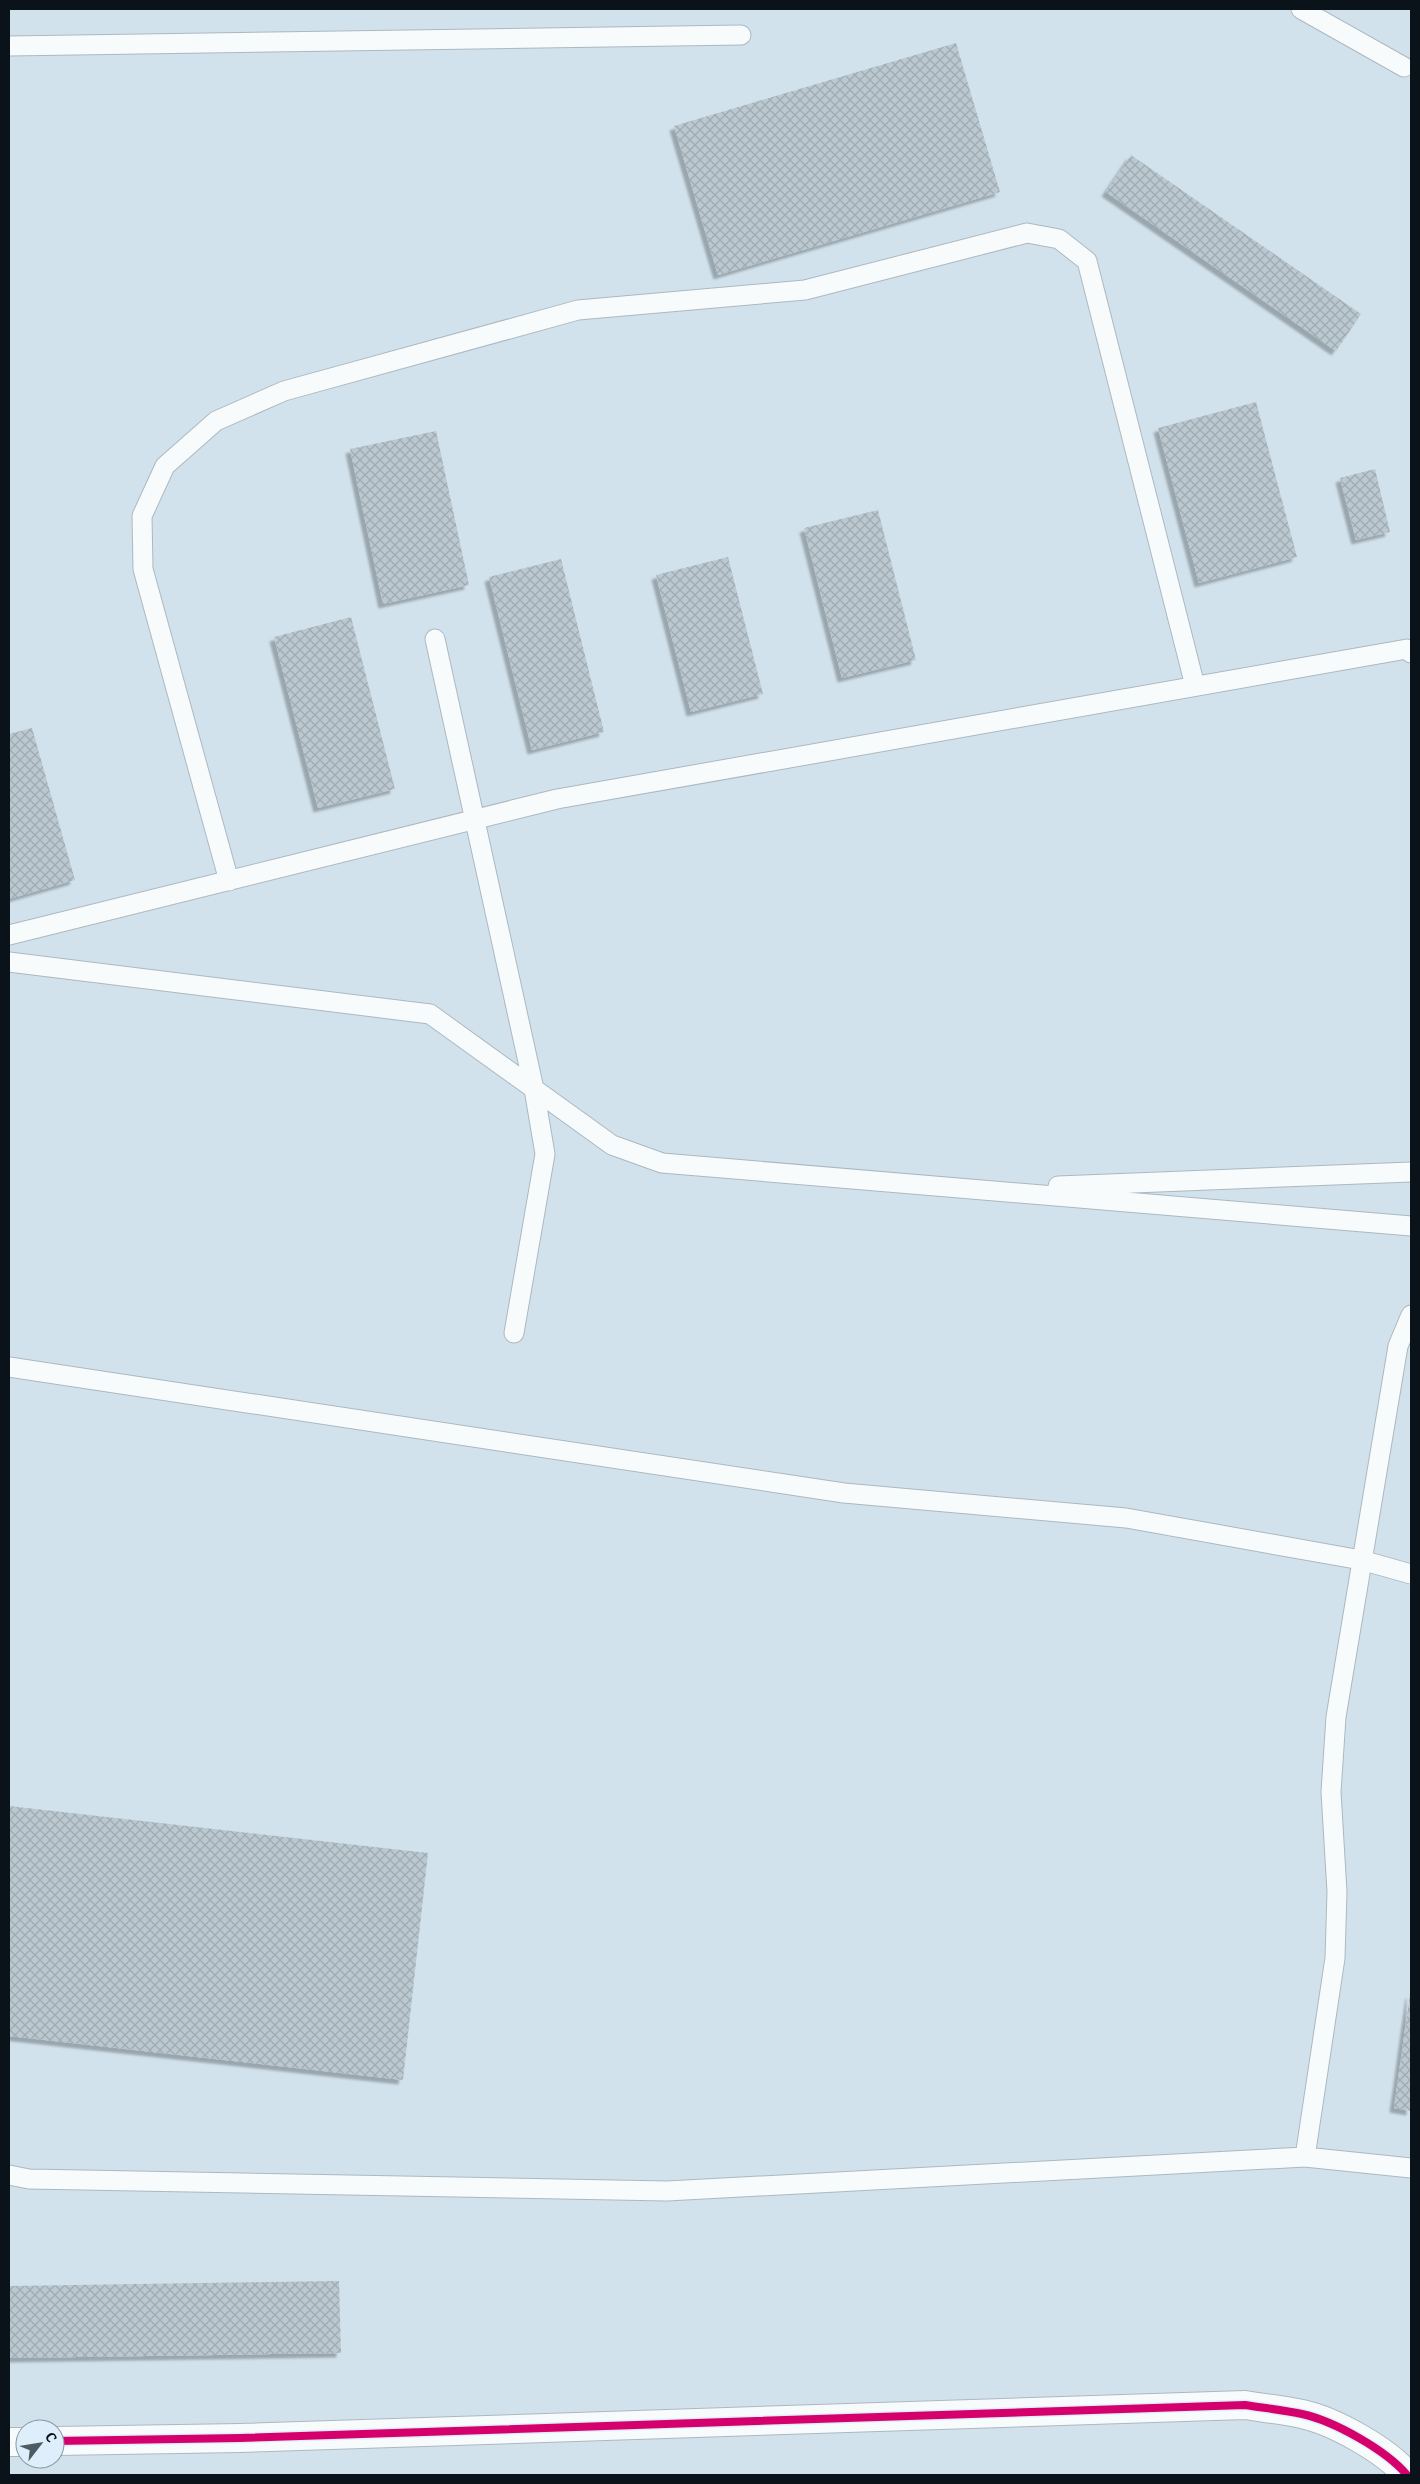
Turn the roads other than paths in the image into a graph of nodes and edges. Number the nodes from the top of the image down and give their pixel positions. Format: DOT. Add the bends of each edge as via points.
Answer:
graph roads {
  1 [pos="1301,9"];
  2 [pos="741,35"];
  3 [pos="9,46"];
  4 [pos="1404,67"];
  5 [pos="435,639"];
  6 [pos="1411,653"];
  7 [pos="1195,686"];
  8 [pos="475,819"];
  9 [pos="229,880"];
  10 [pos="9,935"];
  11 [pos="9,962"];
  12 [pos="534,1089"];
  13 [pos="1411,1172"];
  14 [pos="976,1189"];
  15 [pos="1411,1226"];
  16 [pos="1411,1315"];
  17 [pos="514,1333"];
  18 [pos="9,1367"];
  19 [pos="1361,1560"];
  20 [pos="1411,1574"];
  21 [pos="1305,2157"];
  22 [pos="1411,2168"];
  23 [pos="9,2175"];
  24 [pos="65,2441"];
  25 [pos="1407,2475"];
  1 -- 4 [label="lane"];
  2 -- 3 [label="lane"];
  5 -- 8 [label="lane"];
  6 -- 7 [label="lane" via="1407,649"];
  7 -- 8 [label="lane" via="557,799"];
  7 -- 9 [label="lane" via="1087,261 1059,239 1027,232 805,290 578,310 284,391 216,420 165,466 142,516 143,569"];
  8 -- 9 [label="lane"];
  8 -- 12 [label="lane"];
  9 -- 10 [label="lane"];
  11 -- 12 [label="lane" via="430,1014"];
  12 -- 14 [label="lane" via="612,1144 662,1162"];
  12 -- 17 [label="lane" via="545,1154"];
  13 -- 14 [label="lane"];
  14 -- 15 [label="lane"];
  16 -- 19 [label="lane" via="1398,1346"];
  18 -- 19 [label="lane" via="844,1493 1126,1518"];
  19 -- 20 [label="lane"];
  19 -- 21 [label="lane" via="1336,1716 1332,1773 1336,1958"];
  21 -- 22 [label="lane"];
  21 -- 23 [label="lane" via="667,2191 29,2180"];
  24 -- 25 [label="street" via="1245,2405 1304,2414 1350,2433 1396,2462"];
}
